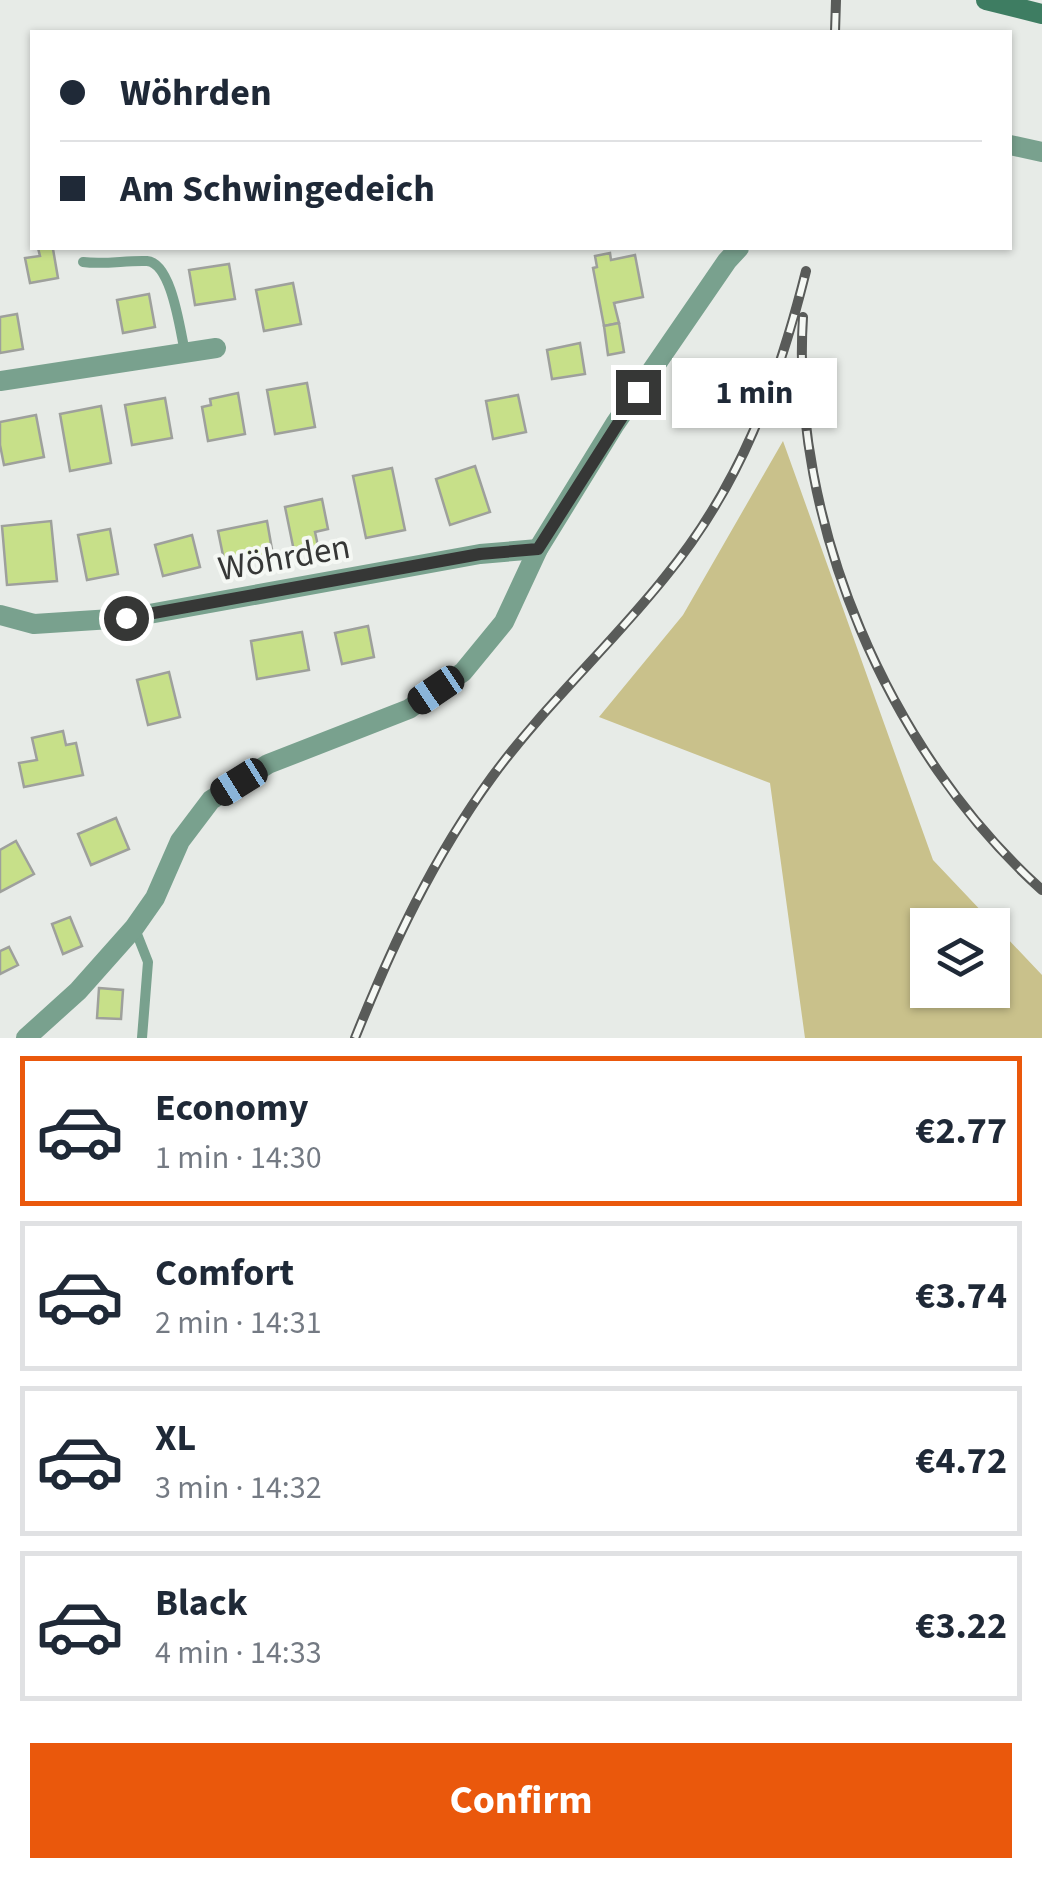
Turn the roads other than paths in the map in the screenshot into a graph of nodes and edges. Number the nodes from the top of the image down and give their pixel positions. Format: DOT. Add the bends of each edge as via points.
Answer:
graph roads {
  1 [pos="986,0"];
  2 [pos="1042,14"];
  3 [pos="1012,145"];
  4 [pos="1042,152"];
  5 [pos="738,250"];
  6 [pos="83,262"];
  7 [pos="216,348"];
  8 [pos="186,352"];
  9 [pos="0,381"];
  10 [pos="538,549"];
  11 [pos="0,615"];
  12 [pos="134,928"];
  13 [pos="26,1038"];
  14 [pos="142,1038"];
  1 -- 2 [label="main road"];
  3 -- 4 [label="street"];
  5 -- 10 [label="street" via="615,424"];
  6 -- 8 [label="lane" via="156,264 169,284"];
  7 -- 8 [label="street"];
  8 -- 9 [label="street"];
  10 -- 11 [label="street, Wöhrden" via="126,618 34,624"];
  10 -- 12 [label="street" via="504,622 463,672 409,709 268,764 211,800 180,841"];
  12 -- 13 [label="street"];
  12 -- 14 [label="lane" via="148,962"];
}
